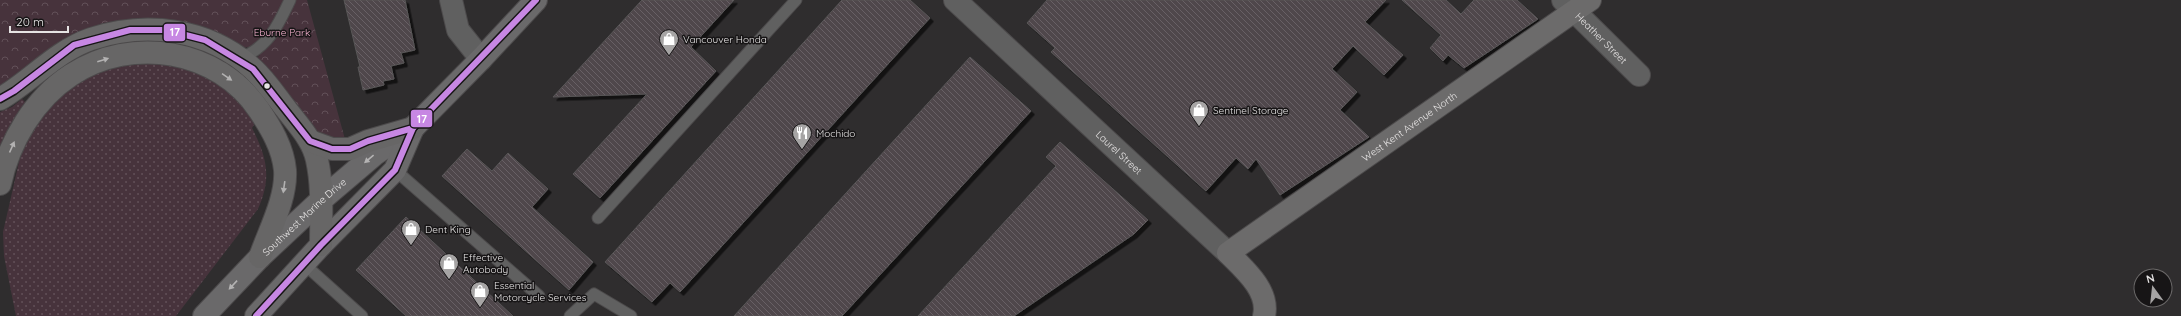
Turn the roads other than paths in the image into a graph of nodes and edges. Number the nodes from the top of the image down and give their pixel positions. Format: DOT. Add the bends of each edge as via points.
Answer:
graph roads {
  1 [pos="451,0"];
  2 [pos="536,0"];
  3 [pos="796,0"];
  4 [pos="955,0"];
  5 [pos="290,1"];
  6 [pos="1576,4"];
  7 [pos="238,58"];
  8 [pos="482,59"];
  9 [pos="1639,75"];
  10 [pos="0,99"];
  11 [pos="413,128"];
  12 [pos="310,141"];
  13 [pos="395,170"];
  14 [pos="0,184"];
  15 [pos="321,200"];
  16 [pos="598,218"];
  17 [pos="321,245"];
  18 [pos="1228,253"];
  19 [pos="260,257"];
  20 [pos="304,264"];
  21 [pos="539,296"];
  22 [pos="204,316"];
  23 [pos="256,316"];
  24 [pos="362,316"];
  25 [pos="570,316"];
  26 [pos="631,316"];
  27 [pos="1264,316"];
  1 -- 8 [label="street" via="458,30"];
  2 -- 8 [label="main road, Southwest Marine Drive"];
  3 -- 16 [label="lane"];
  4 -- 18 [label="street, Laurel Street"];
  5 -- 7 [label="lane" via="262,47 252,54"];
  6 -- 9 [label="street, Heather Street"];
  6 -- 18 [label="street, West Kent Avenue North"];
  7 -- 10 [label="highway" via="204,40 182,33 156,29 130,30 74,45"];
  7 -- 12 [label="highway" via="253,69"];
  8 -- 11 [label="main road, Southwest Marine Drive"];
  11 -- 12 [label="highway" via="350,149 332,149"];
  11 -- 13 [label="main road, Southwest Marine Drive"];
  11 -- 15 [label="main road, Southwest Marine Drive, one-way" via="374,155"];
  12 -- 15 [label="highway" via="317,160"];
  13 -- 17 [label="main road, Southwest Marine Drive"];
  13 -- 21 [label="lane"];
  14 -- 19 [label="highway, one-way" via="11,148 23,125 39,104 71,75 93,63 115,56 157,52 180,55 201,61 234,82 251,97 279,144 285,171 283,192"];
  15 -- 17 [label="highway"];
  15 -- 19 [label="main road, Southwest Marine Drive"];
  17 -- 20 [label="main road, Southwest Marine Drive"];
  18 -- 27 [label="street, Laurel Street" via="1255,282 1266,307"];
  19 -- 22 [label="main road, Southwest Marine Drive, one-way"];
  20 -- 23 [label="main road, Southwest Marine Drive"];
  20 -- 24 [label="lane"];
  25 -- 26 [label="lane" via="594,294"];
}
